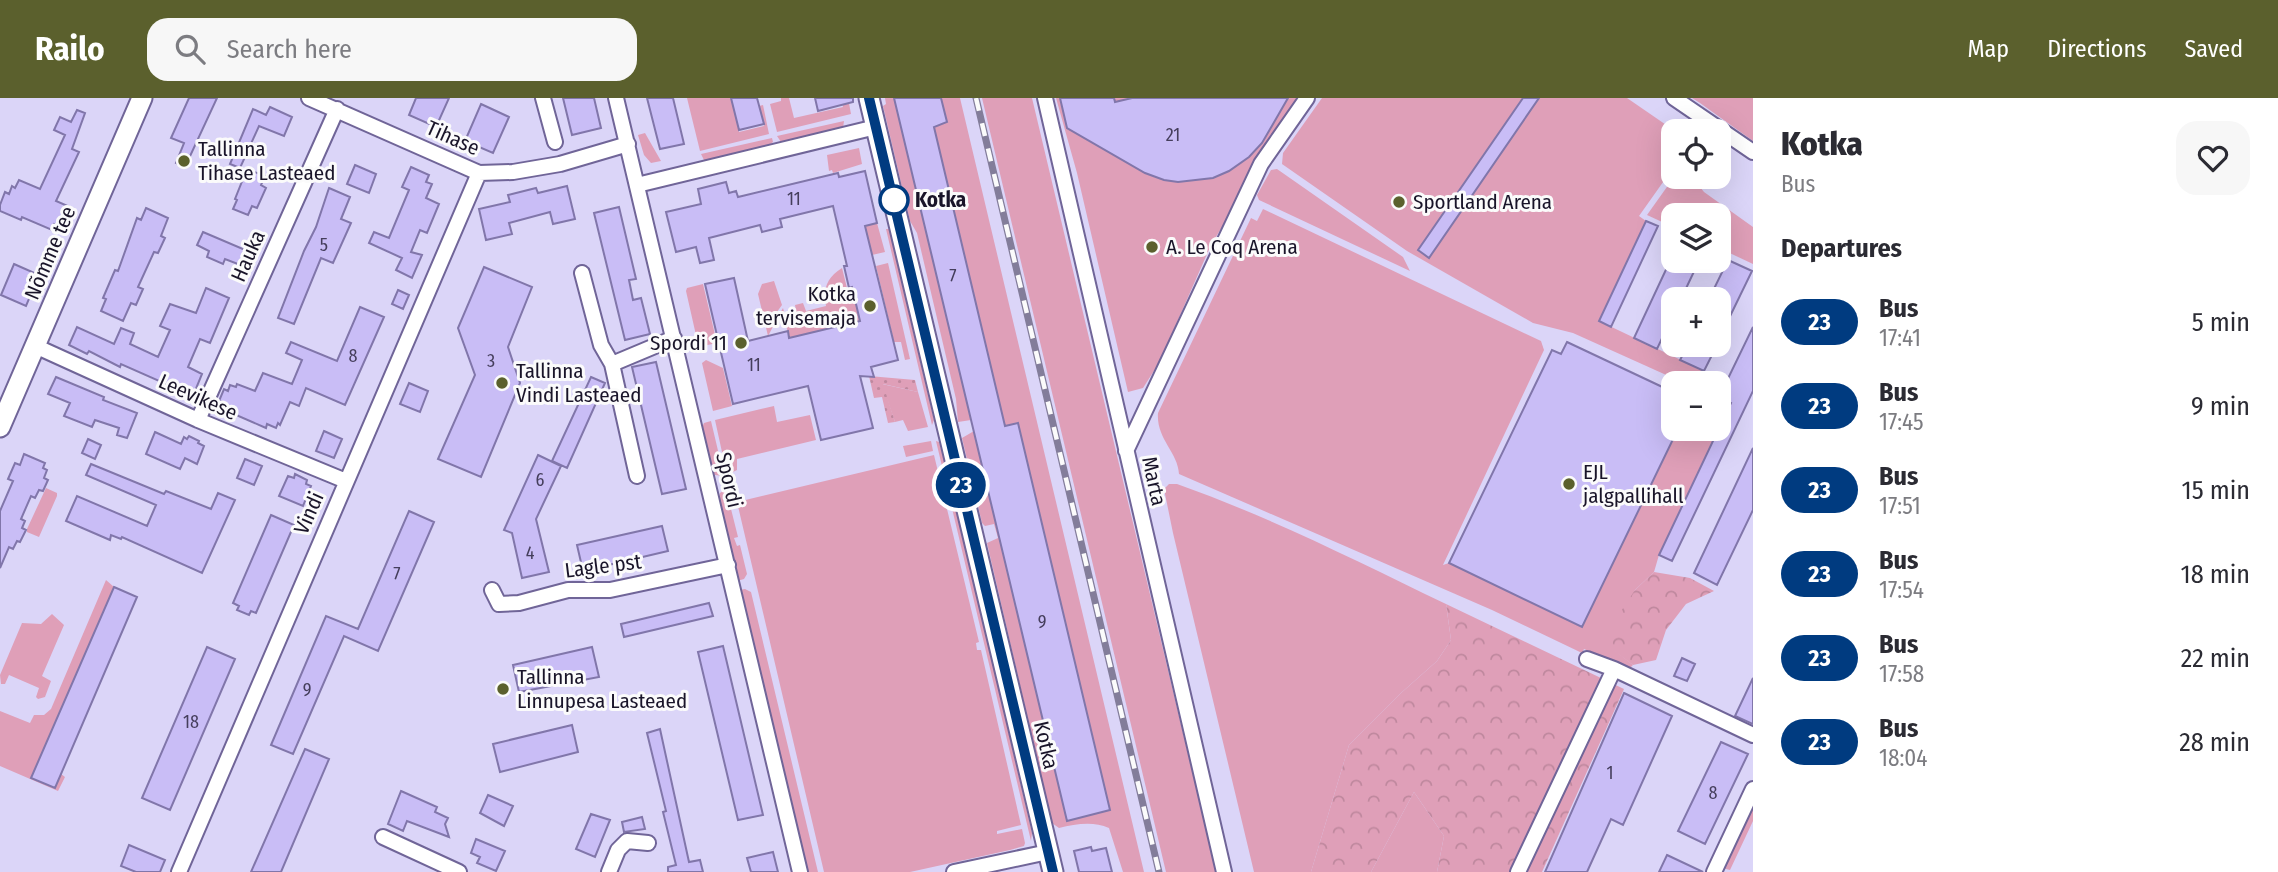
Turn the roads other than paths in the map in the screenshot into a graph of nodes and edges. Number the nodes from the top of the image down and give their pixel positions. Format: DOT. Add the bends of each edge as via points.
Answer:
graph roads {
  1 [pos="142,98"];
  2 [pos="309,98"];
  3 [pos="544,98"];
  4 [pos="616,98"];
  5 [pos="869,98"];
  6 [pos="1045,98"];
  7 [pos="1307,98"];
  8 [pos="1674,98"];
  9 [pos="337,109"];
  10 [pos="876,127"];
  11 [pos="555,142"];
  12 [pos="628,144"];
  13 [pos="1753,152"];
  14 [pos="479,173"];
  15 [pos="637,185"];
  16 [pos="582,273"];
  17 [pos="674,338"];
  18 [pos="35,346"];
  19 [pos="612,364"];
  20 [pos="198,420"];
  21 [pos="0,427"];
  22 [pos="1126,452"];
  23 [pos="637,476"];
  24 [pos="345,481"];
  25 [pos="728,565"];
  26 [pos="492,590"];
  27 [pos="1587,659"];
  28 [pos="1614,669"];
  29 [pos="1753,735"];
  30 [pos="1753,789"];
  31 [pos="383,837"];
  32 [pos="648,843"];
  33 [pos="1048,852"];
  34 [pos="179,872"];
  35 [pos="459,872"];
  36 [pos="609,872"];
  37 [pos="800,872"];
  38 [pos="954,872"];
  39 [pos="1053,872"];
  40 [pos="1224,872"];
  41 [pos="1518,872"];
  42 [pos="1714,872"];
  1 -- 18 [label="street, Nõmme tee"];
  2 -- 9 [label="street, Tihase"];
  3 -- 11 [label="street"];
  4 -- 12 [label="street, Spordi"];
  5 -- 10 [label="street, Kotka"];
  6 -- 22 [label="street, Marta"];
  7 -- 22 [label="street" via="1261,164"];
  8 -- 13 [label="street"];
  9 -- 14 [label="street, Tihase"];
  9 -- 20 [label="street, Hauka"];
  10 -- 15 [label="street"];
  10 -- 33 [label="street, Kotka"];
  12 -- 14 [label="street, Tihase" via="560,164"];
  12 -- 15 [label="street, Spordi"];
  14 -- 24 [label="street, Vindi"];
  15 -- 17 [label="street, Spordi"];
  16 -- 19 [label="street" via="601,345"];
  17 -- 19 [label="street"];
  17 -- 25 [label="street, Spordi"];
  18 -- 20 [label="street, Leevikese"];
  18 -- 21 [label="street, Nõmme tee"];
  19 -- 23 [label="street"];
  20 -- 24 [label="street, Leevikese"];
  22 -- 40 [label="street, Marta"];
  24 -- 34 [label="street, Vindi"];
  25 -- 26 [label="street, Lagle pst" via="610,590 568,590 519,603 499,604"];
  25 -- 37 [label="street, Spordi"];
  27 -- 28 [label="street"];
  28 -- 29 [label="street"];
  28 -- 41 [label="street"];
  30 -- 42 [label="street"];
  31 -- 35 [label="street"];
  32 -- 36 [label="street" via="627,841"];
  33 -- 38 [label="street"];
  33 -- 39 [label="street, Kotka"];
}
